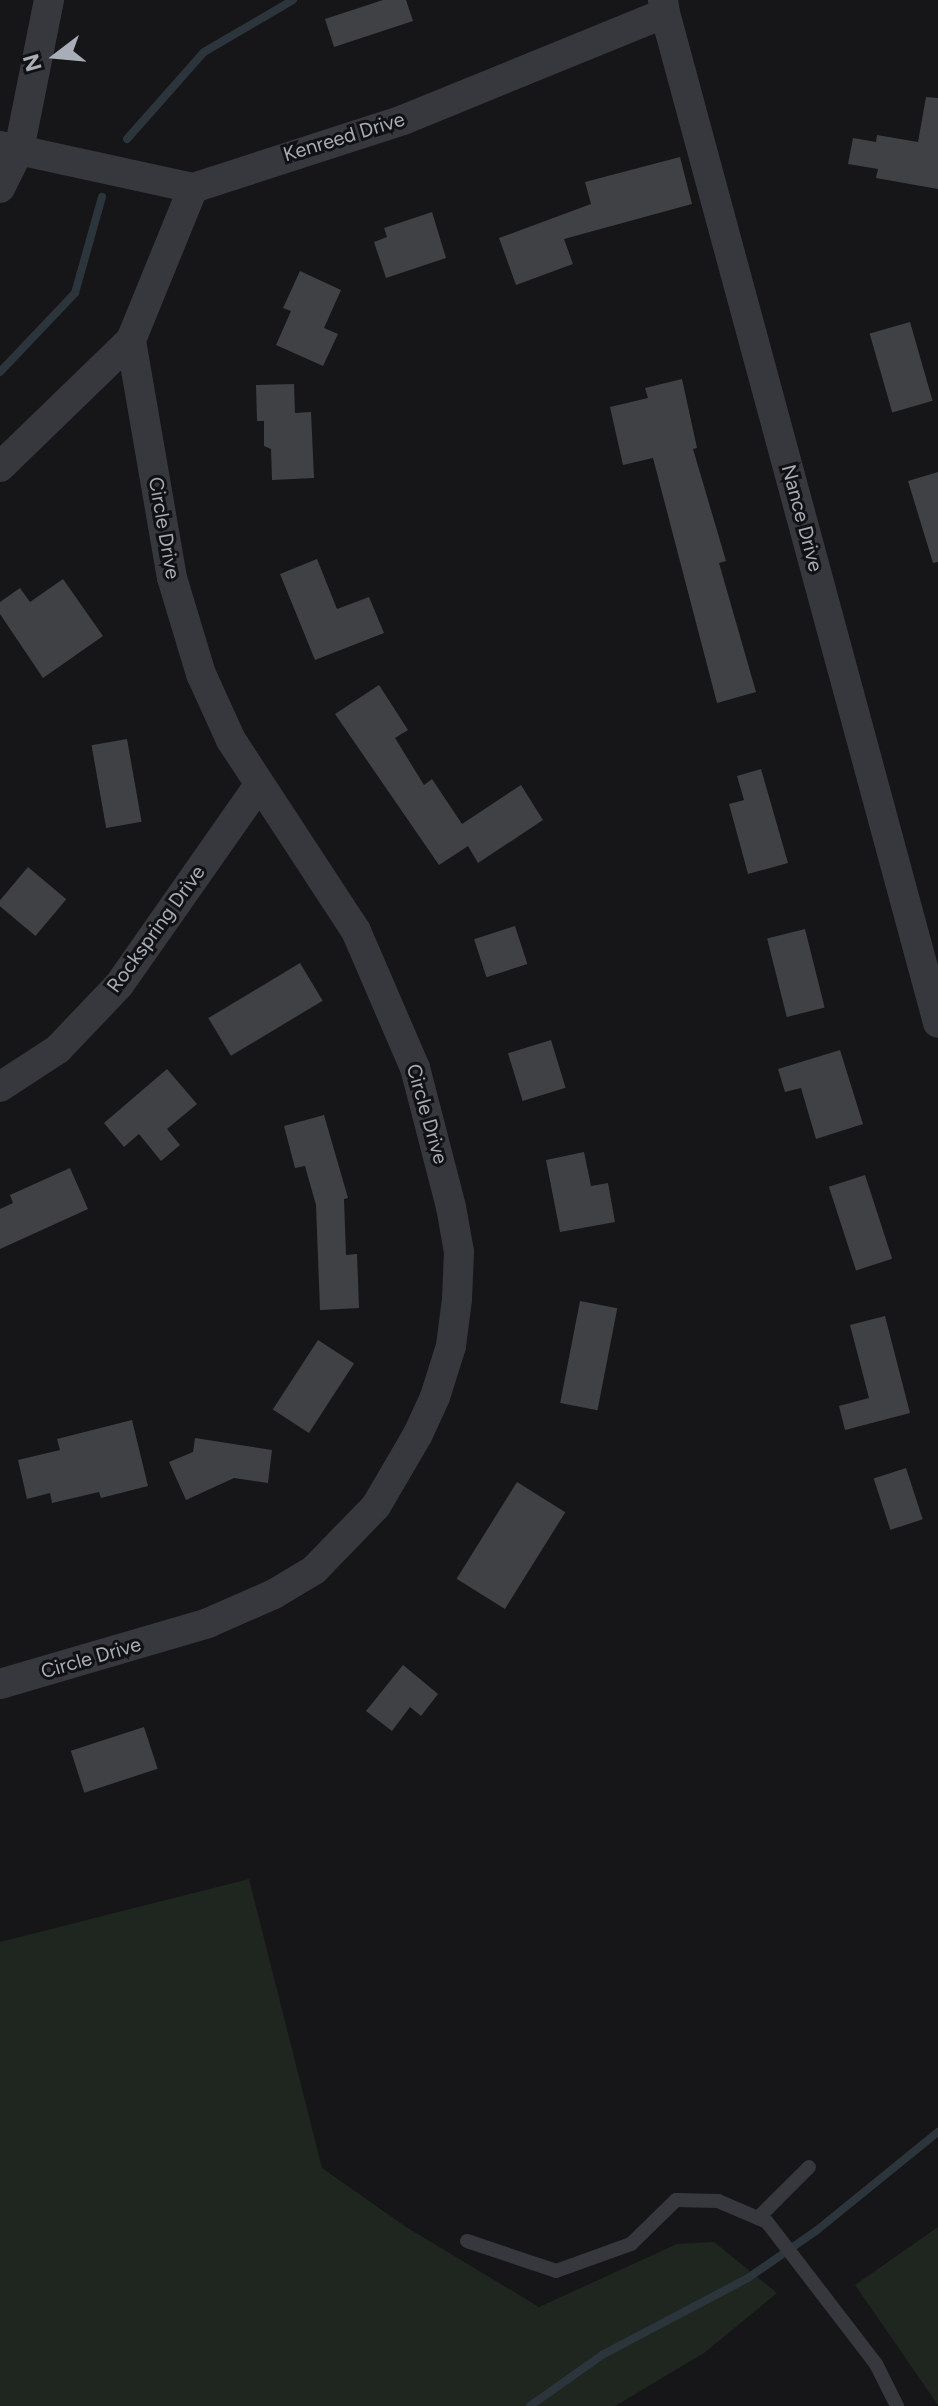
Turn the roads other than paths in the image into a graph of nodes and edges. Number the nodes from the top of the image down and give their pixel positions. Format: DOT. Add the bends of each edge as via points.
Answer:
graph roads {
  1 [pos="49,0"];
  2 [pos="664,6"];
  3 [pos="10,148"];
  4 [pos="0,188"];
  5 [pos="193,188"];
  6 [pos="131,340"];
  7 [pos="0,467"];
  8 [pos="259,785"];
  9 [pos="938,1023"];
  10 [pos="0,1087"];
  11 [pos="0,1684"];
  12 [pos="809,2167"];
  13 [pos="758,2218"];
  14 [pos="467,2241"];
  15 [pos="897,2406"];
  1 -- 3 [label="street"];
  2 -- 5 [label="street, Kenreed Drive" via="403,120"];
  2 -- 9 [label="street, Nance Drive"];
  3 -- 4 [label="street"];
  3 -- 5 [label="street"];
  5 -- 6 [label="street"];
  6 -- 7 [label="street"];
  6 -- 8 [label="street, Circle Drive" via="172,578 201,674"];
  8 -- 10 [label="street, Rockspring Drive" via="119,985 58,1049"];
  8 -- 11 [label="street, Circle Drive" via="356,931 415,1068 459,1252 451,1346 435,1397 390,1483 345,1541 314,1570 208,1623"];
  12 -- 13 [label="lane"];
  13 -- 14 [label="lane" via="718,2201 676,2200 631,2244 556,2271"];
  13 -- 15 [label="lane" via="876,2364"];
}
